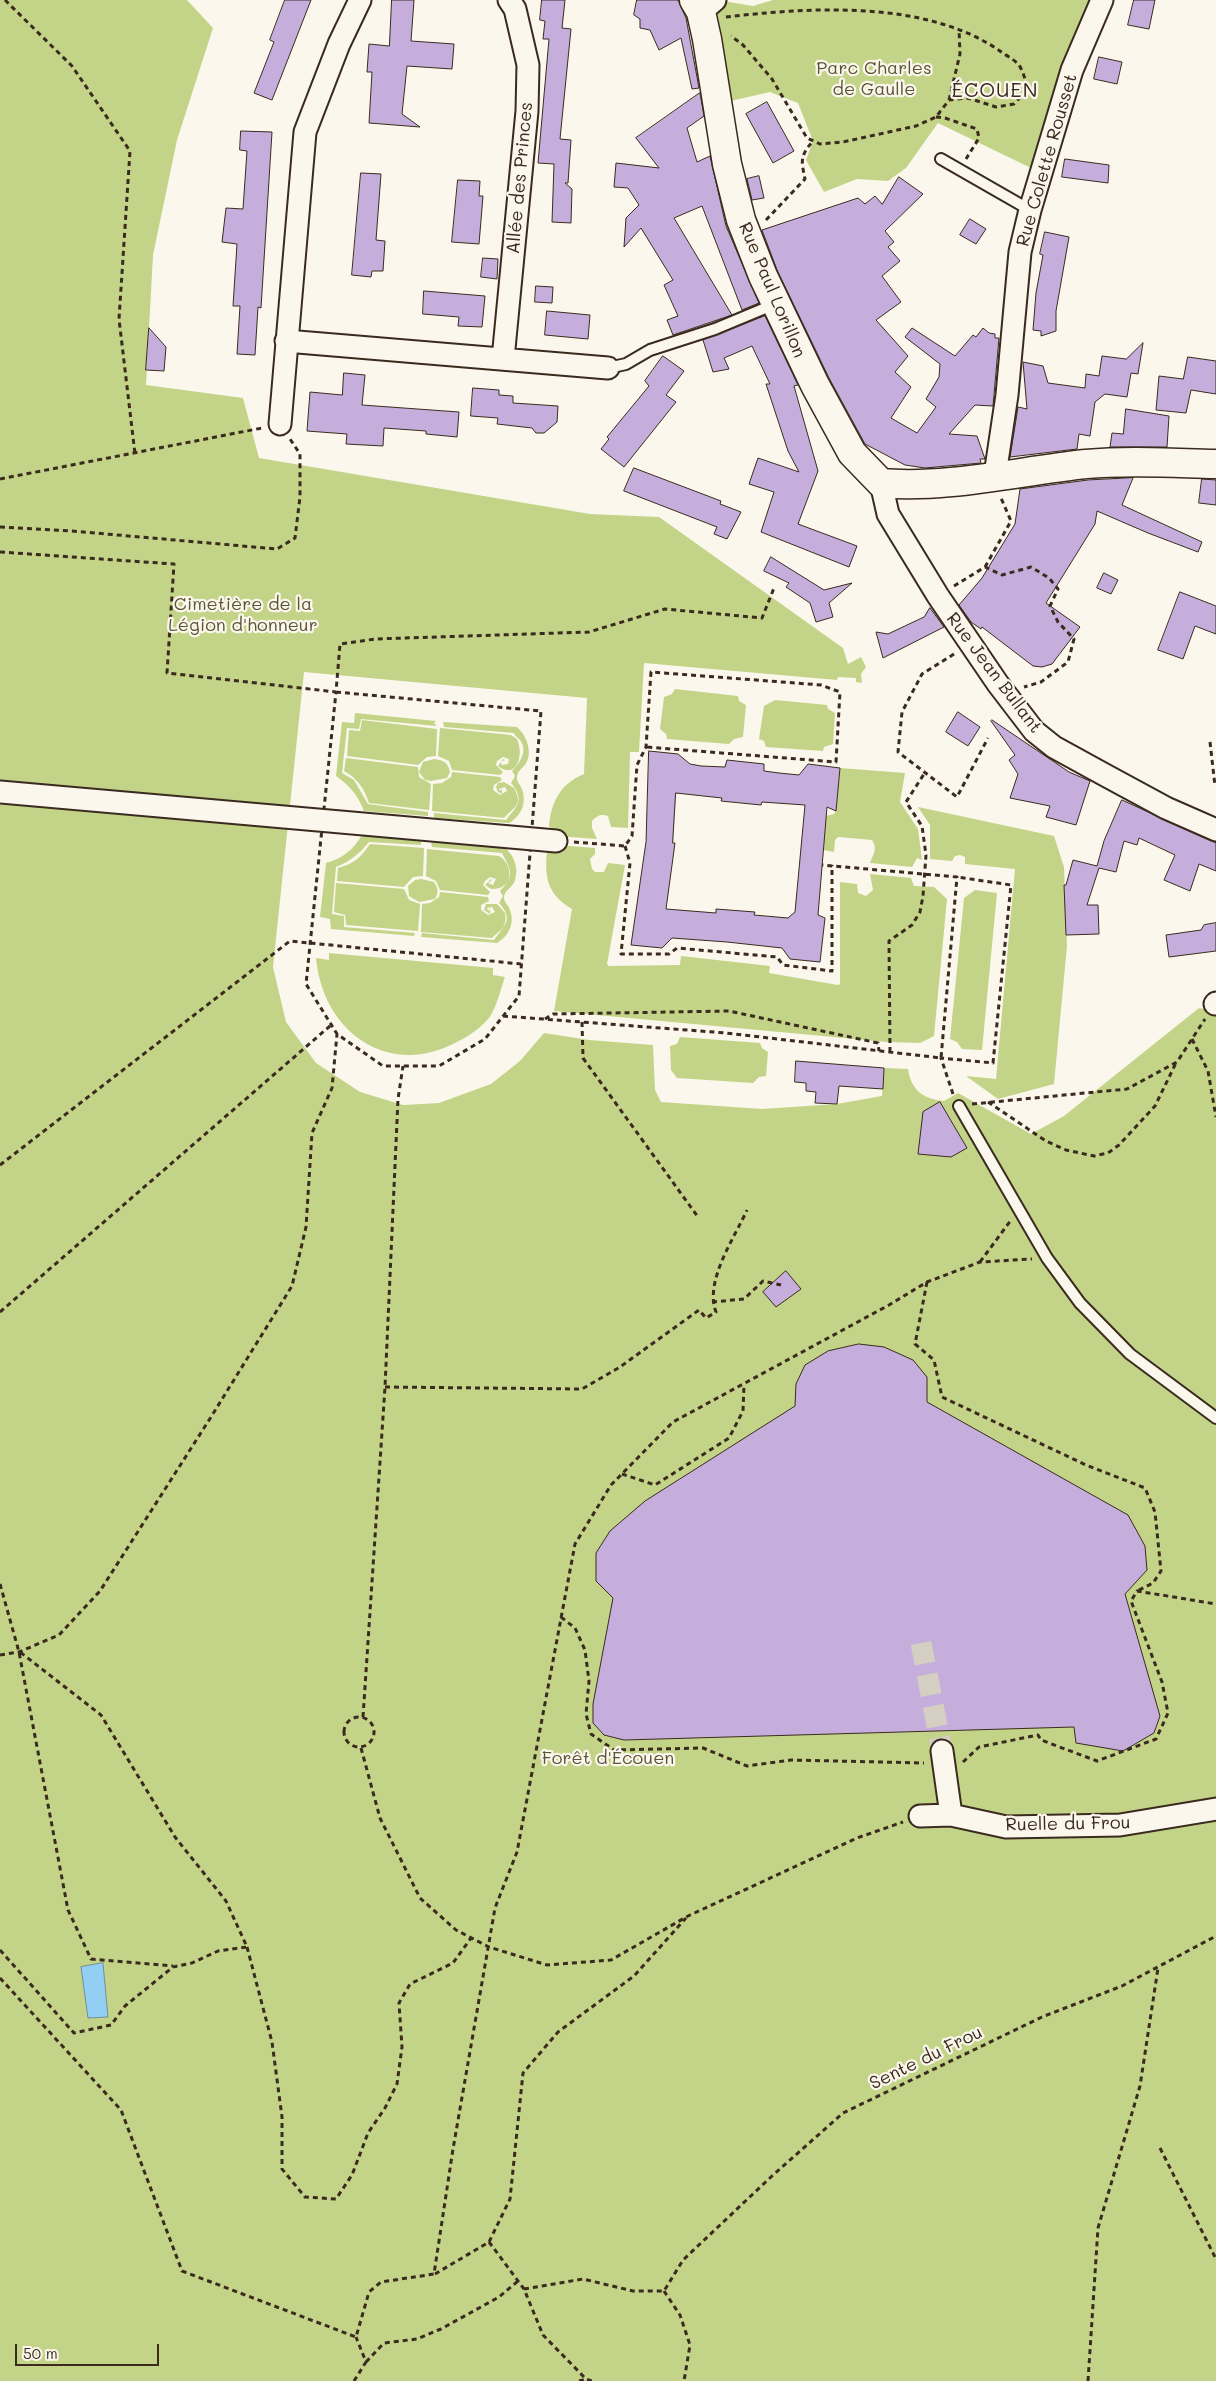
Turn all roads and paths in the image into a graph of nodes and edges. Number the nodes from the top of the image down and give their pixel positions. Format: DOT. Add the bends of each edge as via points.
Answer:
graph roads {
  1 [pos="5,0"];
  2 [pos="360,0"];
  3 [pos="508,0"];
  4 [pos="1102,0"];
  5 [pos="705,8"];
  6 [pos="959,29"];
  7 [pos="949,100"];
  8 [pos="936,117"];
  9 [pos="813,141"];
  10 [pos="941,159"];
  11 [pos="961,171"];
  12 [pos="1030,210"];
  13 [pos="745,228"];
  14 [pos="776,303"];
  15 [pos="286,341"];
  16 [pos="503,360"];
  17 [pos="608,368"];
  18 [pos="280,424"];
  19 [pos="135,454"];
  20 [pos="1216,464"];
  21 [pos="995,475"];
  22 [pos="0,479"];
  23 [pos="881,483"];
  24 [pos="1010,521"];
  25 [pos="0,528"];
  26 [pos="0,552"];
  27 [pos="986,567"];
  28 [pos="774,588"];
  29 [pos="938,596"];
  30 [pos="971,645"];
  31 [pos="336,692"];
  32 [pos="1004,692"];
  33 [pos="988,738"];
  34 [pos="1210,742"];
  35 [pos="646,747"];
  36 [pos="924,774"];
  37 [pos="1215,786"];
  38 [pos="0,792"];
  39 [pos="323,820"];
  40 [pos="1216,830"];
  41 [pos="530,840"];
  42 [pos="556,841"];
  43 [pos="594,844"];
  44 [pos="624,846"];
  45 [pos="822,865"];
  46 [pos="832,865"];
  47 [pos="926,874"];
  48 [pos="957,877"];
  49 [pos="311,941"];
  50 [pos="521,964"];
  51 [pos="1216,1003"];
  52 [pos="502,1016"];
  53 [pos="545,1019"];
  54 [pos="582,1022"];
  55 [pos="330,1026"];
  56 [pos="337,1034"];
  57 [pos="1192,1039"];
  58 [pos="879,1051"];
  59 [pos="890,1052"];
  60 [pos="941,1058"];
  61 [pos="1177,1062"];
  62 [pos="403,1066"];
  63 [pos="987,1102"];
  64 [pos="959,1106"];
  65 [pos="1216,1117"];
  66 [pos="0,1165"];
  67 [pos="747,1210"];
  68 [pos="1018,1210"];
  69 [pos="698,1217"];
  70 [pos="1047,1258"];
  71 [pos="980,1262"];
  72 [pos="927,1282"];
  73 [pos="781,1284"];
  74 [pos="712,1302"];
  75 [pos="0,1312"];
  76 [pos="744,1384"];
  77 [pos="385,1387"];
  78 [pos="1216,1418"];
  79 [pos="622,1474"];
  80 [pos="0,1584"];
  81 [pos="1137,1591"];
  82 [pos="1216,1604"];
  83 [pos="562,1617"];
  84 [pos="19,1652"];
  85 [pos="0,1655"];
  86 [pos="363,1717"];
  87 [pos="361,1748"];
  88 [pos="942,1751"];
  89 [pos="947,1777"];
  90 [pos="1216,1809"];
  91 [pos="951,1815"];
  92 [pos="920,1816"];
  93 [pos="688,1916"];
  94 [pos="1216,1936"];
  95 [pos="471,1938"];
  96 [pos="247,1947"];
  97 [pos="489,1947"];
  98 [pos="0,1950"];
  99 [pos="173,1966"];
  100 [pos="1158,1968"];
  101 [pos="0,1978"];
  102 [pos="1160,2148"];
  103 [pos="489,2242"];
  104 [pos="1216,2259"];
  105 [pos="434,2274"];
  106 [pos="518,2281"];
  107 [pos="524,2289"];
  108 [pos="664,2291"];
  109 [pos="356,2337"];
  110 [pos="366,2362"];
  111 [pos="586,2379"];
  112 [pos="354,2381"];
  113 [pos="579,2381"];
  114 [pos="592,2381"];
  115 [pos="684,2381"];
  116 [pos="1088,2381"];
  1 -- 19 [label="path" via="72,66 130,151 119,319"];
  2 -- 15 [label="street" via="306,132"];
  3 -- 16 [label="street, Allée des Princes" via="515,9 528,66"];
  4 -- 12 [label="street, Rue Colette Rousset" via="1072,70"];
  5 -- 6 [label="path" via="848,10 929,18"];
  5 -- 9 [label="path" via="772,79 807,138"];
  5 -- 13 [label="main road, Rue Paul Lorillon" via="727,164"];
  6 -- 7 [label="path" via="960,54"];
  6 -- 7 [label="path" via="984,40 1019,65 1028,89 1014,104 996,107 968,98"];
  7 -- 8 [label="path"];
  8 -- 9 [label="path" via="916,126 843,142 820,144"];
  8 -- 11 [label="path" via="977,129 979,138"];
  9 -- 13 [label="path" via="803,153 805,179 765,222"];
  10 -- 11 [label="lane"];
  11 -- 12 [label="lane"];
  12 -- 21 [label="street, Rue Colette Rousset" via="1020,252 1007,395"];
  13 -- 14 [label="main road, Rue Paul Lorillon"];
  14 -- 17 [label="lane" via="715,329 650,350 626,364"];
  14 -- 23 [label="main road, Rue Paul Lorillon" via="852,453"];
  15 -- 16 [label="street"];
  15 -- 18 [label="street"];
  16 -- 17 [label="street"];
  18 -- 19 [label="path"];
  18 -- 25 [label="path" via="300,454 300,497 295,538 278,549"];
  19 -- 22 [label="path"];
  20 -- 21 [label="main road" via="1126,462"];
  21 -- 23 [label="main road" via="920,486"];
  23 -- 29 [label="street, Rue Jean Bullant" via="888,514"];
  24 -- 27 [label="path"];
  26 -- 31 [label="path" via="174,564 167,673"];
  27 -- 29 [label="path"];
  27 -- 32 [label="path" via="1002,576 1031,568 1049,578 1058,589 1050,606 1058,622 1074,639 1068,662 1041,682"];
  28 -- 31 [label="path" via="762,618 666,609 590,632 375,639 340,644"];
  29 -- 30 [label="street, Rue Jean Bullant"];
  30 -- 32 [label="street, Rue Jean Bullant"];
  30 -- 36 [label="path" via="922,674 902,712 898,752"];
  31 -- 39 [label="path"];
  31 -- 41 [label="path" via="541,711"];
  32 -- 40 [label="street, Rue Jean Bullant" via="1034,731 1054,747 1166,808"];
  33 -- 36 [label="path" via="957,796"];
  34 -- 37 [label="path"];
  35 -- 35 [label="path" via="651,672 821,685 840,692 836,762"];
  35 -- 44 [label="path" via="637,765 632,836"];
  36 -- 47 [label="path" via="906,802 922,826"];
  38 -- 39 [label="street"];
  39 -- 41 [label="street"];
  39 -- 49 [label="path"];
  41 -- 42 [label="street"];
  41 -- 50 [label="path"];
  43 -- 44 [label="path"];
  44 -- 46 [label="path" via="630,863 621,954 669,954 677,948 777,957 783,965 832,971"];
  45 -- 46 [label="path"];
  46 -- 47 [label="path"];
  47 -- 48 [label="path"];
  47 -- 59 [label="path" via="920,912 912,925 889,941"];
  48 -- 60 [label="path"];
  48 -- 60 [label="path" via="1010,885 1010,894 993,1063"];
  49 -- 50 [label="path"];
  49 -- 55 [label="path" via="306,984"];
  49 -- 66 [label="path" via="290,941"];
  50 -- 52 [label="path" via="519,996"];
  51 -- 57 [label="path"];
  52 -- 53 [label="path"];
  52 -- 62 [label="path" via="485,1039 440,1066"];
  53 -- 54 [label="path"];
  53 -- 58 [label="path" via="553,1014 729,1011 878,1043"];
  54 -- 58 [label="path" via="726,1033"];
  54 -- 69 [label="path" via="583,1058"];
  55 -- 56 [label="path"];
  55 -- 75 [label="path"];
  56 -- 62 [label="path" via="383,1066"];
  56 -- 84 [label="path" via="332,1088 312,1133 306,1227 292,1286 100,1591 59,1635"];
  57 -- 61 [label="path"];
  57 -- 65 [label="path" via="1208,1071"];
  58 -- 59 [label="path"];
  59 -- 60 [label="path"];
  60 -- 64 [label="path"];
  61 -- 63 [label="path" via="1127,1089"];
  61 -- 63 [label="path" via="1154,1106 1119,1145 1094,1156 1066,1150 1046,1141"];
  62 -- 77 [label="path" via="398,1099"];
  63 -- 64 [label="path"];
  64 -- 68 [label="lane"];
  67 -- 74 [label="path" via="722,1260"];
  68 -- 70 [label="lane"];
  68 -- 71 [label="path"];
  70 -- 71 [label="path"];
  70 -- 78 [label="lane" via="1080,1303 1130,1354"];
  71 -- 72 [label="path"];
  72 -- 76 [label="path"];
  72 -- 81 [label="path" via="915,1344 934,1360 942,1397 1077,1461 1145,1488 1155,1512 1161,1570 1153,1584"];
  73 -- 74 [label="path" via="763,1281 744,1299"];
  74 -- 77 [label="path" via="716,1312 706,1318 699,1310 620,1367 582,1389"];
  76 -- 79 [label="path" via="673,1422"];
  76 -- 79 [label="path" via="743,1411 729,1438 655,1485"];
  77 -- 86 [label="path"];
  79 -- 83 [label="path" via="611,1485 575,1544"];
  80 -- 84 [label="path"];
  81 -- 82 [label="path"];
  81 -- 89 [label="path" via="1132,1601 1162,1682 1168,1713 1156,1739 1097,1761 1041,1740 1038,1735 979,1747"];
  83 -- 89 [label="path" via="575,1628 585,1650 589,1681 586,1714 590,1734 614,1750 703,1748 747,1766 791,1760 922,1762"];
  83 -- 97 [label="path" via="517,1852 495,1908"];
  84 -- 85 [label="path"];
  84 -- 96 [label="path" via="101,1715 175,1837 226,1901"];
  84 -- 99 [label="path" via="68,1910 91,1959"];
  86 -- 87 [label="path" via="374,1726 374,1735 370,1744"];
  86 -- 87 [label="path" via="350,1720 344,1728 345,1738 350,1744"];
  87 -- 95 [label="path" via="380,1818 420,1898 456,1930"];
  88 -- 89 [label="street"];
  89 -- 91 [label="street"];
  90 -- 91 [label="street, Ruelle du Frou" via="1120,1825 1006,1827"];
  91 -- 92 [label="street, Ruelle du Frou"];
  92 -- 93 [label="path" via="857,1838"];
  93 -- 97 [label="path" via="610,1960 547,1965"];
  93 -- 103 [label="path" via="634,1976 558,2032 523,2073 510,2199"];
  94 -- 100 [label="path, Sente du Frou"];
  95 -- 96 [label="path" via="453,1963 410,1984 399,2003 402,2047 397,2084 368,2133 352,2175 336,2199 305,2197 282,2169 282,2117 272,2042"];
  95 -- 97 [label="path"];
  96 -- 99 [label="path" via="218,1951 192,1963"];
  97 -- 105 [label="path"];
  98 -- 99 [label="path" via="74,2032 111,2025 125,2006"];
  100 -- 108 [label="path, Sente du Frou" via="1122,1986 1042,2017 843,2113 683,2260"];
  100 -- 116 [label="path" via="1140,2086 1098,2228"];
  101 -- 109 [label="path" via="121,2110 182,2272"];
  102 -- 104 [label="path"];
  103 -- 105 [label="path"];
  103 -- 106 [label="path"];
  105 -- 109 [label="path" via="381,2282 369,2292"];
  106 -- 107 [label="path"];
  106 -- 110 [label="path" via="499,2297 442,2329 416,2339 384,2343"];
  107 -- 108 [label="path" via="583,2279 633,2291"];
  107 -- 111 [label="path" via="543,2335"];
  108 -- 115 [label="path" via="680,2315 690,2345"];
  109 -- 110 [label="path"];
  110 -- 112 [label="path"];
  111 -- 113 [label="path"];
  111 -- 114 [label="path"];
}
